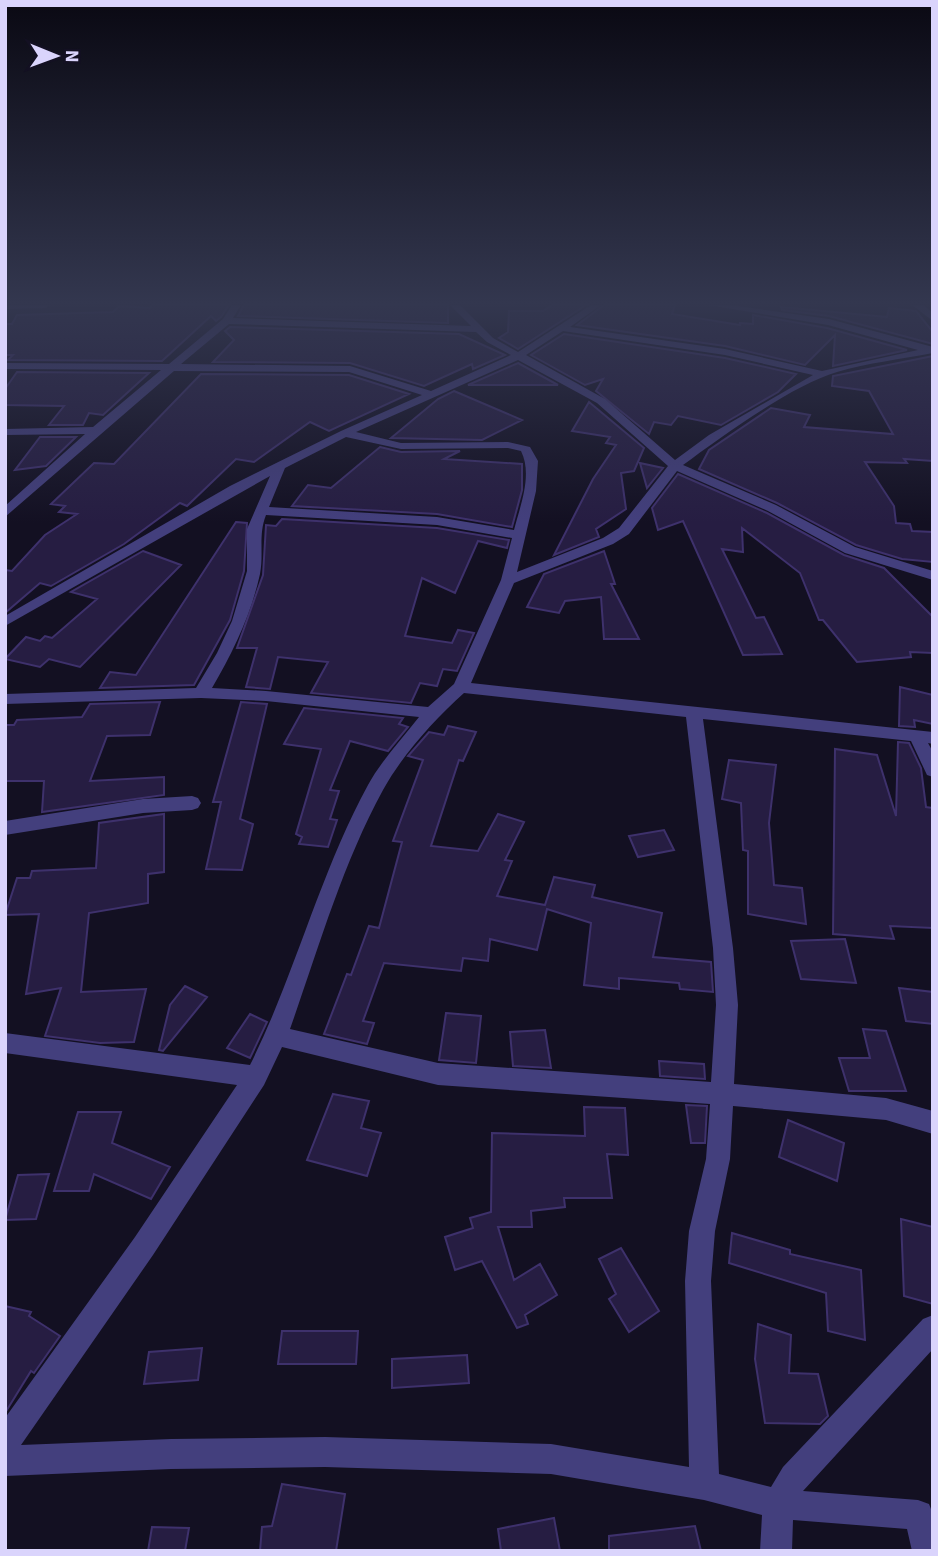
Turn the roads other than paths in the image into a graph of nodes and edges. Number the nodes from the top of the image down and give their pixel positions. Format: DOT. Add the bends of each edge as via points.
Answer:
graph roads {
  1 [pos="160,378"];
  2 [pos="378,378"];
  3 [pos="469,378"];
  4 [pos="558,378"];
  5 [pos="815,378"];
  6 [pos="431,394"];
  7 [pos="96,430"];
  8 [pos="5,432"];
  9 [pos="345,433"];
  10 [pos="675,466"];
  11 [pos="280,467"];
  12 [pos="12,502"];
  13 [pos="264,511"];
  14 [pos="5,513"];
  15 [pos="518,535"];
  16 [pos="933,576"];
  17 [pos="508,580"];
  18 [pos="5,622"];
  19 [pos="461,687"];
  20 [pos="201,693"];
  21 [pos="5,699"];
  22 [pos="431,713"];
  23 [pos="694,713"];
  24 [pos="924,737"];
  25 [pos="933,771"];
  26 [pos="192,803"];
  27 [pos="5,828"];
  28 [pos="276,1036"];
  29 [pos="5,1043"];
  30 [pos="256,1077"];
  31 [pos="722,1093"];
  32 [pos="933,1123"];
  33 [pos="933,1329"];
  34 [pos="5,1443"];
  35 [pos="5,1461"];
  36 [pos="704,1485"];
  37 [pos="778,1504"];
  38 [pos="925,1516"];
  39 [pos="776,1551"];
  40 [pos="928,1551"];
  1 -- 7 [label="street"];
  2 -- 6 [label="street"];
  3 -- 6 [label="street"];
  4 -- 10 [label="street" via="601,401"];
  5 -- 10 [label="street" via="713,437"];
  6 -- 9 [label="street"];
  7 -- 8 [label="street"];
  7 -- 12 [label="street"];
  9 -- 11 [label="street"];
  9 -- 15 [label="street" via="401,446 508,445 526,449 532,461 530,491"];
  10 -- 16 [label="street" via="772,508 850,550"];
  10 -- 17 [label="street" via="624,531"];
  11 -- 13 [label="street"];
  11 -- 18 [label="street" via="155,533"];
  12 -- 14 [label="street"];
  13 -- 15 [label="street" via="437,521"];
  13 -- 20 [label="street" via="254,529 254,571 239,621"];
  15 -- 17 [label="street"];
  17 -- 19 [label="street"];
  19 -- 22 [label="street"];
  19 -- 23 [label="street"];
  20 -- 21 [label="street"];
  20 -- 22 [label="street"];
  22 -- 28 [label="street" via="376,786 360,817"];
  23 -- 24 [label="street"];
  23 -- 31 [label="street" via="725,971"];
  24 -- 25 [label="street"];
  26 -- 27 [label="street" via="143,806"];
  28 -- 30 [label="street"];
  28 -- 31 [label="street" via="438,1074"];
  29 -- 30 [label="street"];
  30 -- 34 [label="street"];
  31 -- 32 [label="street" via="886,1109"];
  31 -- 36 [label="street" via="718,1159 702,1231 698,1281"];
  33 -- 37 [label="street" via="794,1478"];
  35 -- 36 [label="street" via="313,1452 551,1459"];
  36 -- 37 [label="street"];
  37 -- 38 [label="street"];
  37 -- 39 [label="street"];
  38 -- 40 [label="street"];
}
